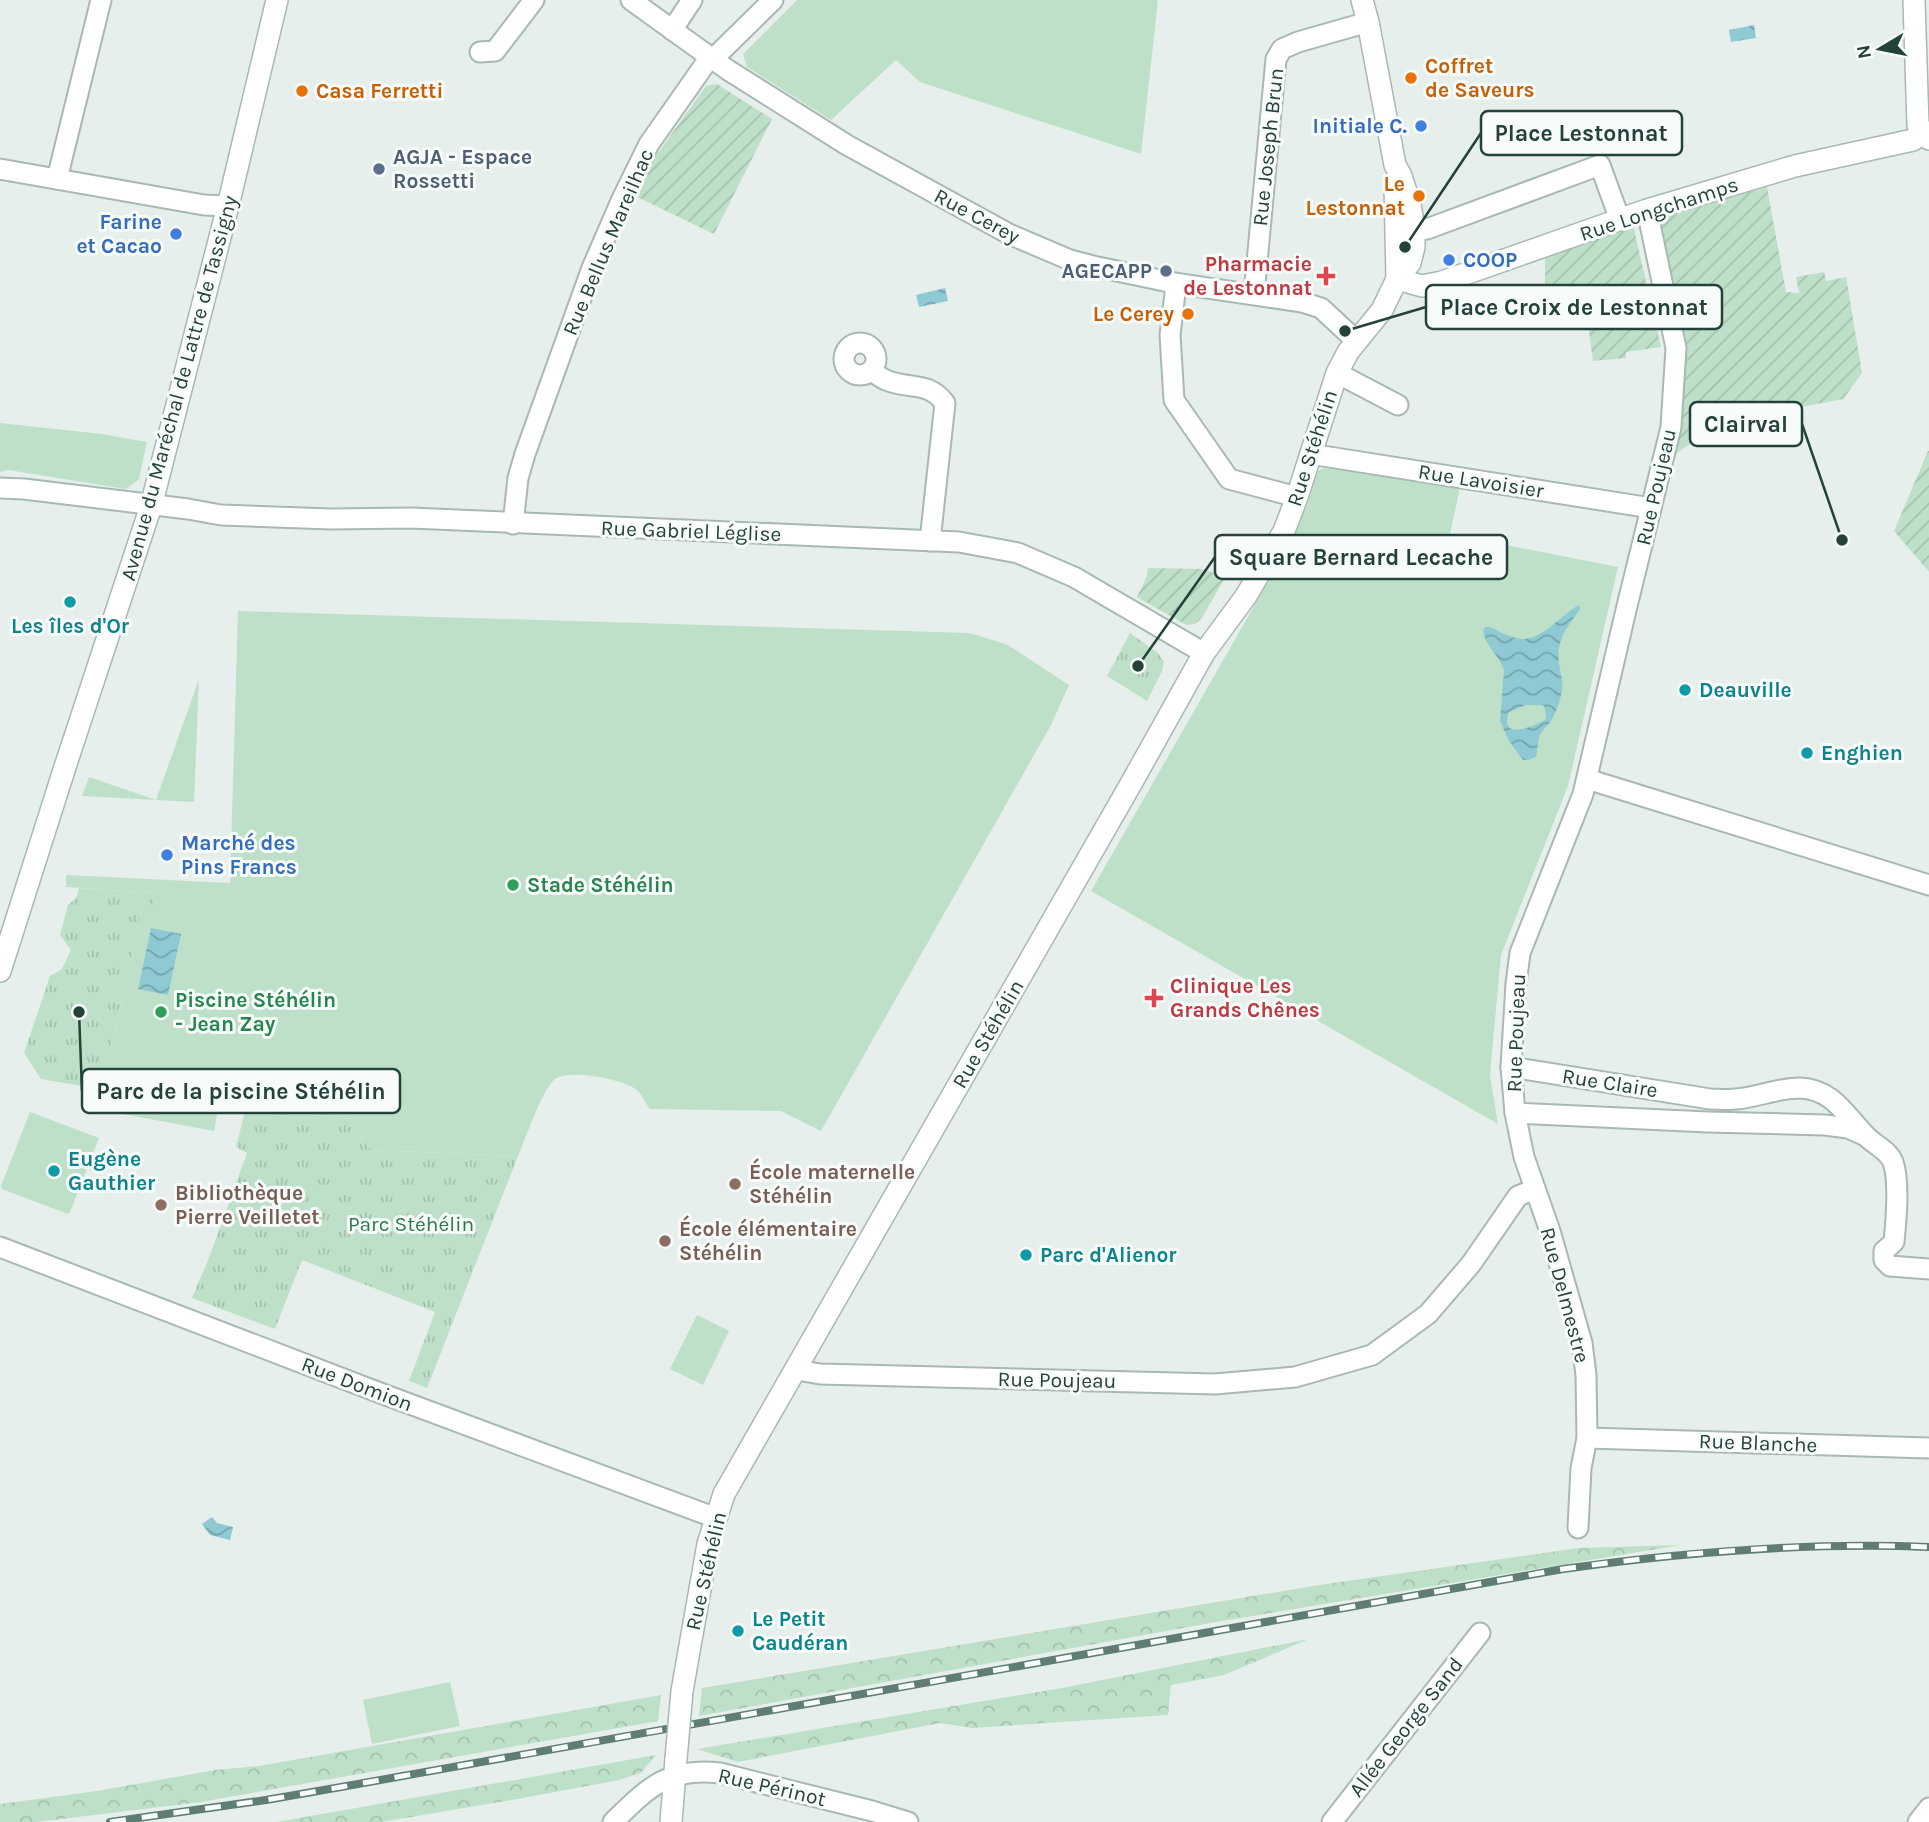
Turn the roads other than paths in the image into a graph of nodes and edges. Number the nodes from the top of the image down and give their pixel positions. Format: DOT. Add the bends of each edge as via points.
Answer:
graph roads {
  1 [pos="101,0"];
  2 [pos="277,0"];
  3 [pos="534,0"];
  4 [pos="631,0"];
  5 [pos="692,0"];
  6 [pos="773,0"];
  7 [pos="1362,0"];
  8 [pos="1913,0"];
  9 [pos="1368,22"];
  10 [pos="672,30"];
  11 [pos="480,52"];
  12 [pos="710,57"];
  13 [pos="1926,136"];
  14 [pos="1395,165"];
  15 [pos="0,169"];
  16 [pos="57,179"];
  17 [pos="228,206"];
  18 [pos="1647,210"];
  19 [pos="1620,220"];
  20 [pos="1414,229"];
  21 [pos="1397,279"];
  22 [pos="1174,283"];
  23 [pos="1254,294"];
  24 [pos="1359,339"];
  25 [pos="872,371"];
  26 [pos="1337,373"];
  27 [pos="1398,405"];
  28 [pos="1310,454"];
  29 [pos="0,488"];
  30 [pos="1297,497"];
  31 [pos="152,506"];
  32 [pos="1651,508"];
  33 [pos="513,524"];
  34 [pos="930,541"];
  35 [pos="1204,653"];
  36 [pos="1587,779"];
  37 [pos="1929,885"];
  38 [pos="0,971"];
  39 [pos="1511,1067"];
  40 [pos="1710,1099"];
  41 [pos="1515,1113"];
  42 [pos="1708,1122"];
  43 [pos="1867,1137"];
  44 [pos="1535,1189"];
  45 [pos="0,1247"];
  46 [pos="1929,1269"];
  47 [pos="797,1370"];
  48 [pos="1587,1438"];
  49 [pos="1929,1448"];
  50 [pos="716,1518"];
  51 [pos="1578,1528"];
  52 [pos="1480,1633"];
  53 [pos="675,1767"];
  54 [pos="1929,1808"];
  55 [pos="613,1822"];
  56 [pos="671,1822"];
  57 [pos="908,1822"];
  58 [pos="1332,1822"];
  59 [pos="1918,1822"];
  1 -- 16 [label="street"];
  2 -- 17 [label="street, Avenue du Maréchal de Lattre de Tassigny"];
  3 -- 11 [label="street" via="495,51"];
  4 -- 10 [label="street, Rue Cerey"];
  5 -- 10 [label="street"];
  6 -- 12 [label="street, Rue Bellus Mareilhac"];
  7 -- 9 [label="street"];
  8 -- 13 [label="street" via="1918,125"];
  9 -- 14 [label="street"];
  9 -- 23 [label="street, Rue Joseph Brun" via="1297,42 1282,49 1276,59"];
  10 -- 12 [label="street, Rue Cerey"];
  12 -- 22 [label="street, Rue Cerey" via="847,145 1009,234 1070,260"];
  12 -- 33 [label="street, Rue Bellus Mareilhac" via="649,144 592,268 524,454"];
  13 -- 18 [label="street, Rue Longchamps" via="1795,166"];
  14 -- 20 [label="street, Rue Stéhélin"];
  14 -- 21 [label="street"];
  15 -- 16 [label="street"];
  16 -- 17 [label="street"];
  17 -- 31 [label="street, Avenue du Maréchal de Lattre de Tassigny"];
  18 -- 19 [label="street, Rue Longchamps"];
  18 -- 32 [label="street, Rue Poujeau" via="1676,348 1671,427"];
  19 -- 20 [label="street" via="1600,164 1427,229"];
  19 -- 21 [label="street, Rue Longchamps" via="1443,282 1422,286"];
  20 -- 21 [label="street, Rue Stéhélin" via="1410,263"];
  21 -- 24 [label="street, Rue Stéhélin" via="1382,310"];
  22 -- 23 [label="street, Rue Cerey"];
  22 -- 30 [label="street" via="1170,334 1174,400 1230,479"];
  23 -- 24 [label="street, Rue Cerey" via="1321,308"];
  24 -- 26 [label="street, Rue Stéhélin"];
  25 -- 34 [label="street" via="885,380 927,389 945,403"];
  26 -- 27 [label="street"];
  26 -- 28 [label="street, Rue Stéhélin"];
  28 -- 30 [label="street, Rue Stéhélin"];
  28 -- 32 [label="street, Rue Lavoisier"];
  29 -- 31 [label="street, Rue Gabriel Léglise"];
  30 -- 35 [label="street, Rue Stéhélin" via="1246,596"];
  31 -- 33 [label="street, Rue Gabriel Léglise" via="248,517"];
  31 -- 38 [label="street, Avenue du Maréchal de Lattre de Tassigny"];
  32 -- 36 [label="street, Rue Poujeau"];
  33 -- 34 [label="street, Rue Gabriel Léglise"];
  34 -- 35 [label="street, Rue Gabriel Léglise" via="1018,553 1074,577"];
  35 -- 47 [label="street, Rue Stéhélin"];
  36 -- 37 [label="street"];
  36 -- 39 [label="street, Rue Poujeau" via="1520,953"];
  39 -- 40 [label="street, Rue Claire"];
  39 -- 41 [label="street, Rue Poujeau"];
  40 -- 42 [label="street"];
  40 -- 43 [label="street, Rue Claire" via="1784,1089 1820,1092 1842,1107"];
  41 -- 42 [label="street, Rue Claire"];
  41 -- 44 [label="street, Rue Poujeau"];
  42 -- 43 [label="street, Rue Claire" via="1825,1125"];
  43 -- 46 [label="street, Rue Claire" via="1888,1153 1896,1173 1894,1242 1884,1251 1884,1260 1890,1266"];
  44 -- 47 [label="street, Rue Poujeau" via="1518,1196 1471,1264 1428,1314 1373,1355 1294,1377 1202,1383"];
  44 -- 48 [label="street, Rue Delmestre" via="1582,1343"];
  45 -- 50 [label="street, Rue Domion"];
  47 -- 50 [label="street, Rue Stéhélin" via="724,1494"];
  48 -- 49 [label="street, Rue Blanche"];
  48 -- 51 [label="street, Rue Delmestre"];
  50 -- 53 [label="street, Rue Stéhélin, bridge" via="682,1691"];
  52 -- 58 [label="street, Allée George Sand"];
  53 -- 55 [label="street"];
  53 -- 56 [label="street, Rue Stéhélin"];
  53 -- 57 [label="street, Rue Périnot" via="720,1773"];
  54 -- 59 [label="street"];
}
